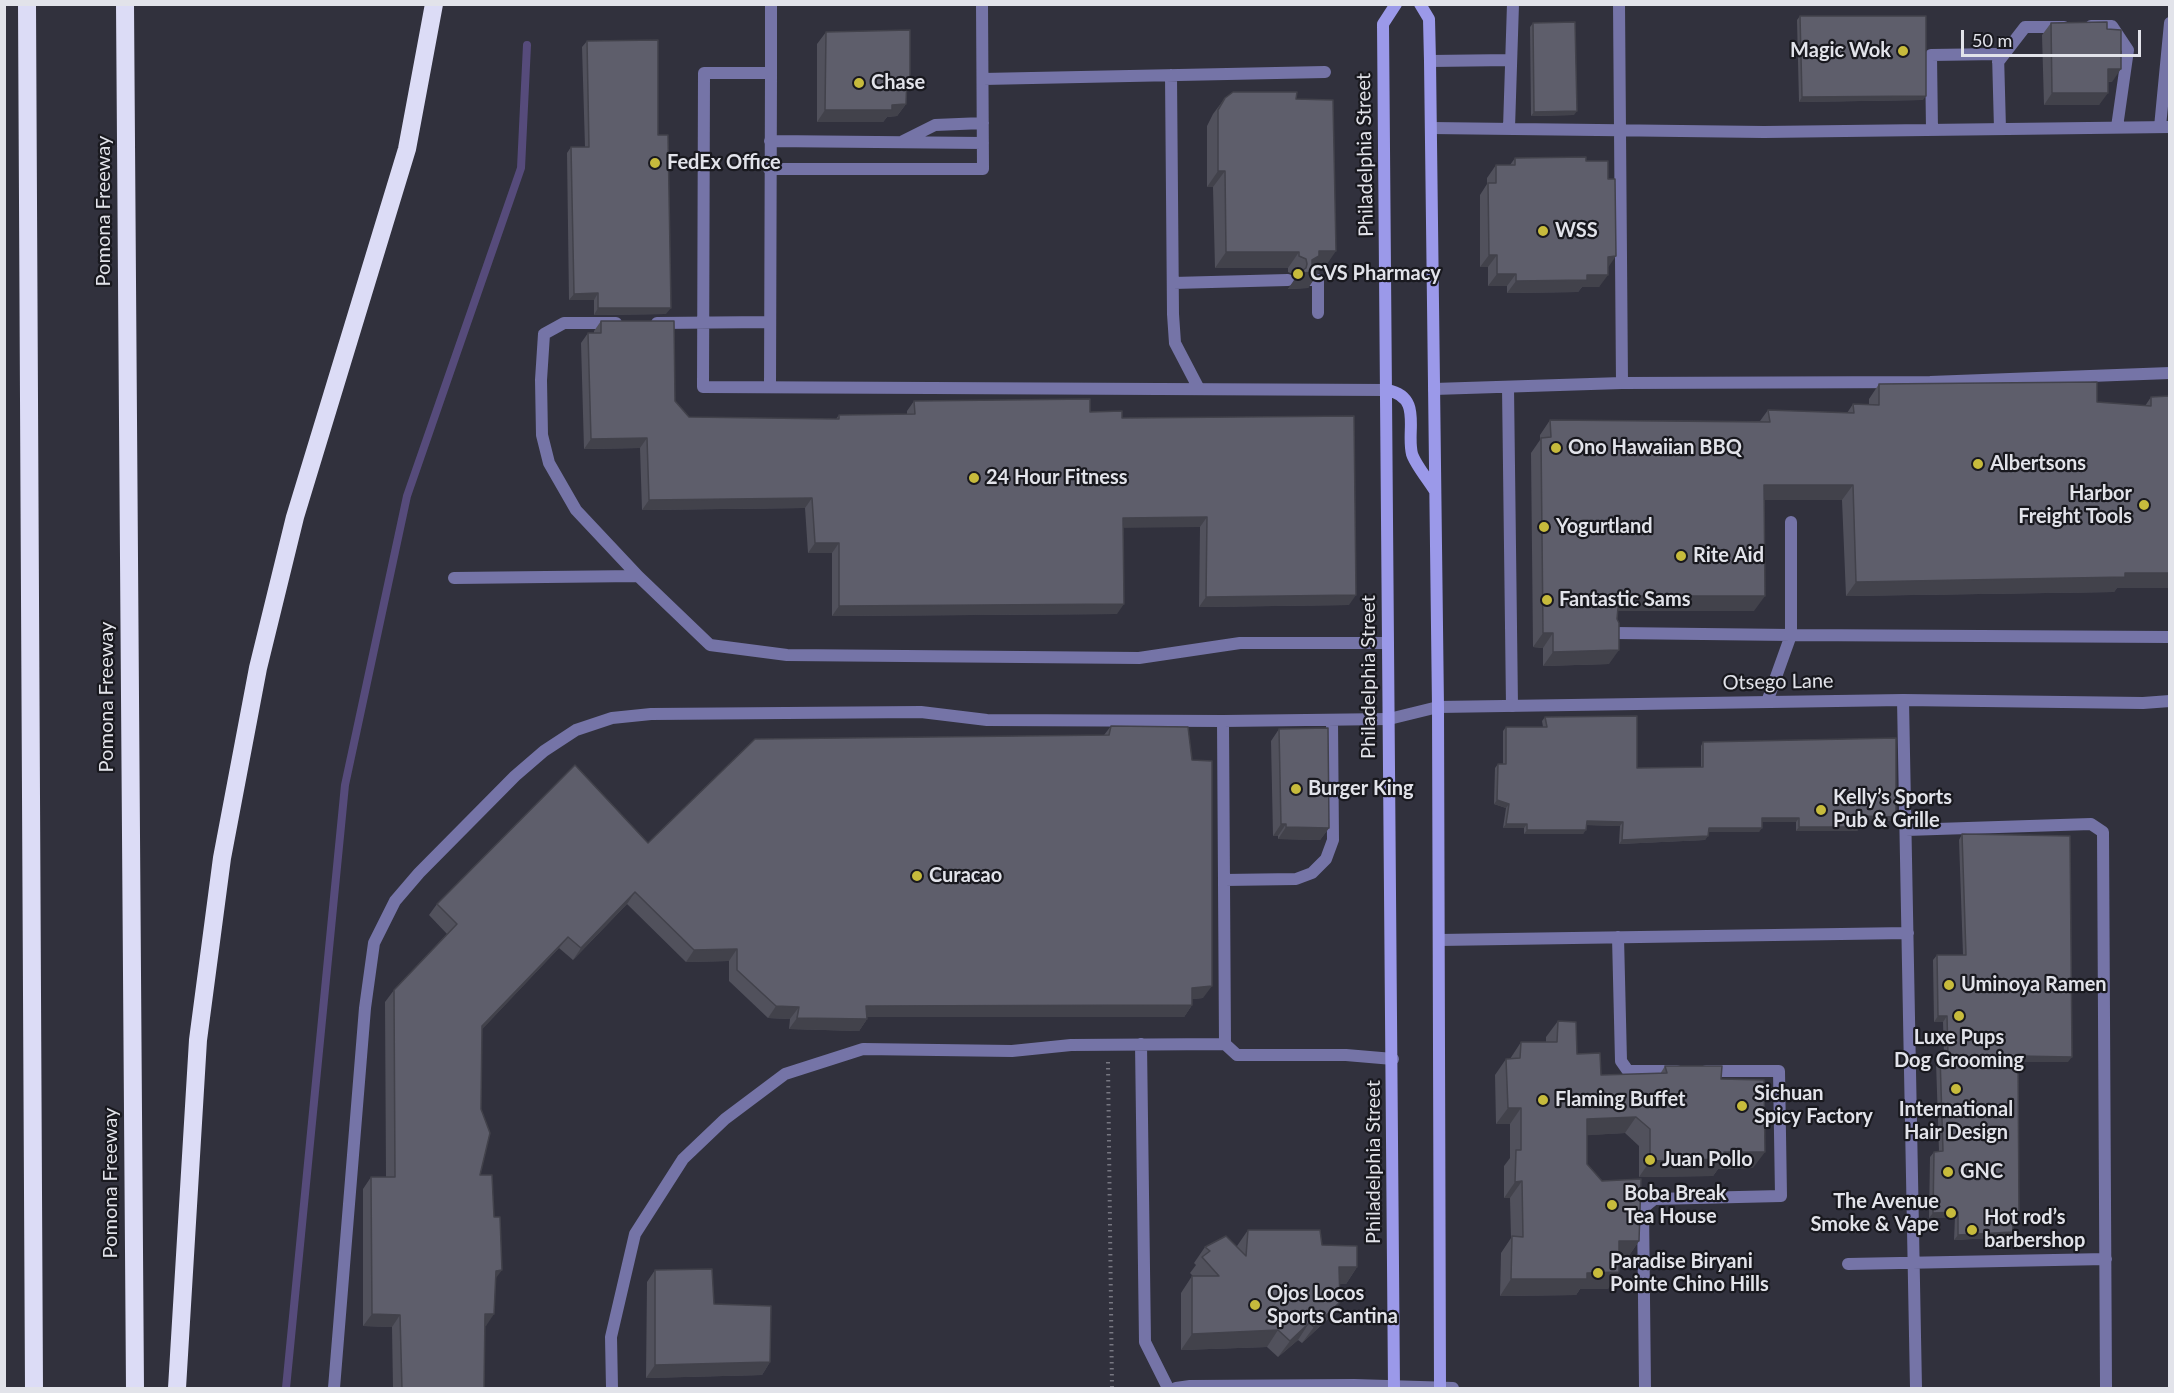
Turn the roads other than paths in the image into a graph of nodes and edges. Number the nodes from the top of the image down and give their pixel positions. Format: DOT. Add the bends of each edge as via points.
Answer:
graph roads {
  1 [pos="27,4"];
  2 [pos="124,4"];
  3 [pos="435,4"];
  4 [pos="771,4"];
  5 [pos="982,4"];
  6 [pos="1396,4"];
  7 [pos="1420,4"];
  8 [pos="1513,4"];
  9 [pos="1618,4"];
  10 [pos="2169,23"];
  11 [pos="1511,60"];
  12 [pos="1430,61"];
  13 [pos="1998,62"];
  14 [pos="1325,72"];
  15 [pos="771,73"];
  16 [pos="1172,75"];
  17 [pos="982,79"];
  18 [pos="982,123"];
  19 [pos="2117,127"];
  20 [pos="2165,127"];
  21 [pos="1431,128"];
  22 [pos="1509,128"];
  23 [pos="2000,129"];
  24 [pos="1620,130"];
  25 [pos="1932,130"];
  26 [pos="770,141"];
  27 [pos="900,143"];
  28 [pos="982,143"];
  29 [pos="769,169"];
  30 [pos="1288,280"];
  31 [pos="1308,280"];
  32 [pos="1173,283"];
  33 [pos="1318,313"];
  34 [pos="770,322"];
  35 [pos="704,323"];
  36 [pos="2169,373"];
  37 [pos="1622,383"];
  38 [pos="770,387"];
  39 [pos="1508,387"];
  40 [pos="1434,388"];
  41 [pos="1199,389"];
  42 [pos="1387,390"];
  43 [pos="1435,492"];
  44 [pos="1791,522"];
  45 [pos="638,576"];
  46 [pos="454,578"];
  47 [pos="1614,633"];
  48 [pos="1791,636"];
  49 [pos="2169,637"];
  50 [pos="1388,643"];
  51 [pos="1904,700"];
  52 [pos="2169,701"];
  53 [pos="1767,702"];
  54 [pos="1512,706"];
  55 [pos="1438,707"];
  56 [pos="1389,719"];
  57 [pos="1332,720"];
  58 [pos="1223,721"];
  59 [pos="1906,830"];
  60 [pos="1224,880"];
  61 [pos="1908,933"];
  62 [pos="1618,937"];
  63 [pos="1439,940"];
  64 [pos="1141,1044"];
  65 [pos="1225,1044"];
  66 [pos="1393,1059"];
  67 [pos="2106,1259"];
  68 [pos="1914,1262"];
  69 [pos="1848,1264"];
  70 [pos="1394,1388"];
  71 [pos="1440,1388"];
  72 [pos="34,1389"];
  73 [pos="135,1389"];
  74 [pos="177,1389"];
  75 [pos="334,1389"];
  76 [pos="612,1389"];
  77 [pos="1168,1389"];
  78 [pos="1176,1389"];
  79 [pos="1453,1389"];
  80 [pos="1645,1389"];
  81 [pos="1916,1389"];
  82 [pos="2106,1389"];
  1 -- 72 [label="highway"];
  2 -- 73 [label="highway, Pomona Freeway"];
  3 -- 74 [label="highway" via="407,149 295,517 258,668 222,858 198,1040"];
  4 -- 15 [label="street"];
  5 -- 17 [label="street"];
  6 -- 42 [label="main road, Philadelphia Street" via="1383,24"];
  7 -- 12 [label="main road" via="1429,19"];
  8 -- 11 [label="street"];
  9 -- 24 [label="street"];
  10 -- 20 [label="street"];
  11 -- 12 [label="street"];
  11 -- 22 [label="street"];
  12 -- 21 [label="main road"];
  13 -- 19 [label="street" via="2025,27 2112,26 2128,50"];
  13 -- 23 [label="street"];
  13 -- 25 [label="street" via="1998,54 1931,55"];
  14 -- 16 [label="street"];
  15 -- 26 [label="street"];
  15 -- 35 [label="street" via="704,73"];
  16 -- 17 [label="street"];
  16 -- 32 [label="street"];
  17 -- 18 [label="street"];
  18 -- 27 [label="street" via="935,125"];
  18 -- 28 [label="street"];
  19 -- 20 [label="street"];
  19 -- 23 [label="street"];
  21 -- 22 [label="street"];
  21 -- 40 [label="main road"];
  22 -- 24 [label="street"];
  23 -- 25 [label="street"];
  24 -- 25 [label="street"];
  24 -- 37 [label="street"];
  26 -- 27 [label="street"];
  26 -- 29 [label="street"];
  27 -- 28 [label="street"];
  28 -- 29 [label="street" via="982,169"];
  29 -- 34 [label="street"];
  30 -- 32 [label="street"];
  31 -- 33 [label="street" via="1318,280"];
  32 -- 41 [label="street" via="1175,343"];
  34 -- 35 [label="street"];
  34 -- 38 [label="street"];
  35 -- 38 [label="street" via="703,387"];
  35 -- 45 [label="street" via="564,323 544,334 542,435 549,463 576,510"];
  36 -- 37 [label="street" via="1930,382"];
  37 -- 39 [label="street"];
  38 -- 41 [label="street"];
  39 -- 40 [label="street"];
  39 -- 54 [label="street"];
  40 -- 43 [label="main road"];
  41 -- 42 [label="street"];
  42 -- 43 [label="main road" via="1406,400 1412,415 1412,454"];
  42 -- 50 [label="main road, Philadelphia Street"];
  43 -- 55 [label="main road"];
  44 -- 48 [label="street"];
  45 -- 46 [label="street"];
  45 -- 50 [label="street" via="710,645 787,656 1139,658 1240,644"];
  47 -- 48 [label="street"];
  48 -- 49 [label="street"];
  48 -- 53 [label="street"];
  50 -- 56 [label="main road, Philadelphia Street"];
  51 -- 52 [label="street, Otsego Lane"];
  51 -- 53 [label="street, Otsego Lane"];
  51 -- 59 [label="street"];
  53 -- 54 [label="street, Otsego Lane"];
  54 -- 55 [label="street, Otsego Lane"];
  55 -- 56 [label="street, Otsego Lane"];
  55 -- 63 [label="main road"];
  56 -- 57 [label="street, Otsego Lane"];
  56 -- 66 [label="main road, Philadelphia Street"];
  57 -- 58 [label="street, Otsego Lane"];
  57 -- 60 [label="street" via="1333,840 1326,859 1312,873 1296,879"];
  58 -- 60 [label="street"];
  58 -- 75 [label="street, Otsego Lane" via="987,720 921,712 651,714 612,718 576,730 544,751 401,894 374,943 364,1008"];
  59 -- 61 [label="street"];
  59 -- 67 [label="street" via="2091,824 2103,832"];
  60 -- 65 [label="street"];
  61 -- 62 [label="street"];
  61 -- 68 [label="street"];
  62 -- 63 [label="street"];
  62 -- 80 [label="street" via="1620,1061 1628,1071 1779,1071 1781,1196 1654,1199 1643,1208"];
  63 -- 71 [label="main road"];
  64 -- 65 [label="street"];
  64 -- 76 [label="street" via="1012,1051 863,1049 785,1074 725,1119 683,1159 635,1234 611,1337"];
  64 -- 77 [label="street" via="1145,1342"];
  65 -- 66 [label="street" via="1237,1055"];
  66 -- 70 [label="main road, Philadelphia Street"];
  67 -- 68 [label="street"];
  67 -- 82 [label="street"];
  68 -- 69 [label="street"];
  68 -- 81 [label="street"];
  70 -- 71 [label="street"];
  70 -- 78 [label="street" via="1354,1385"];
  71 -- 79 [label="street"];
}
